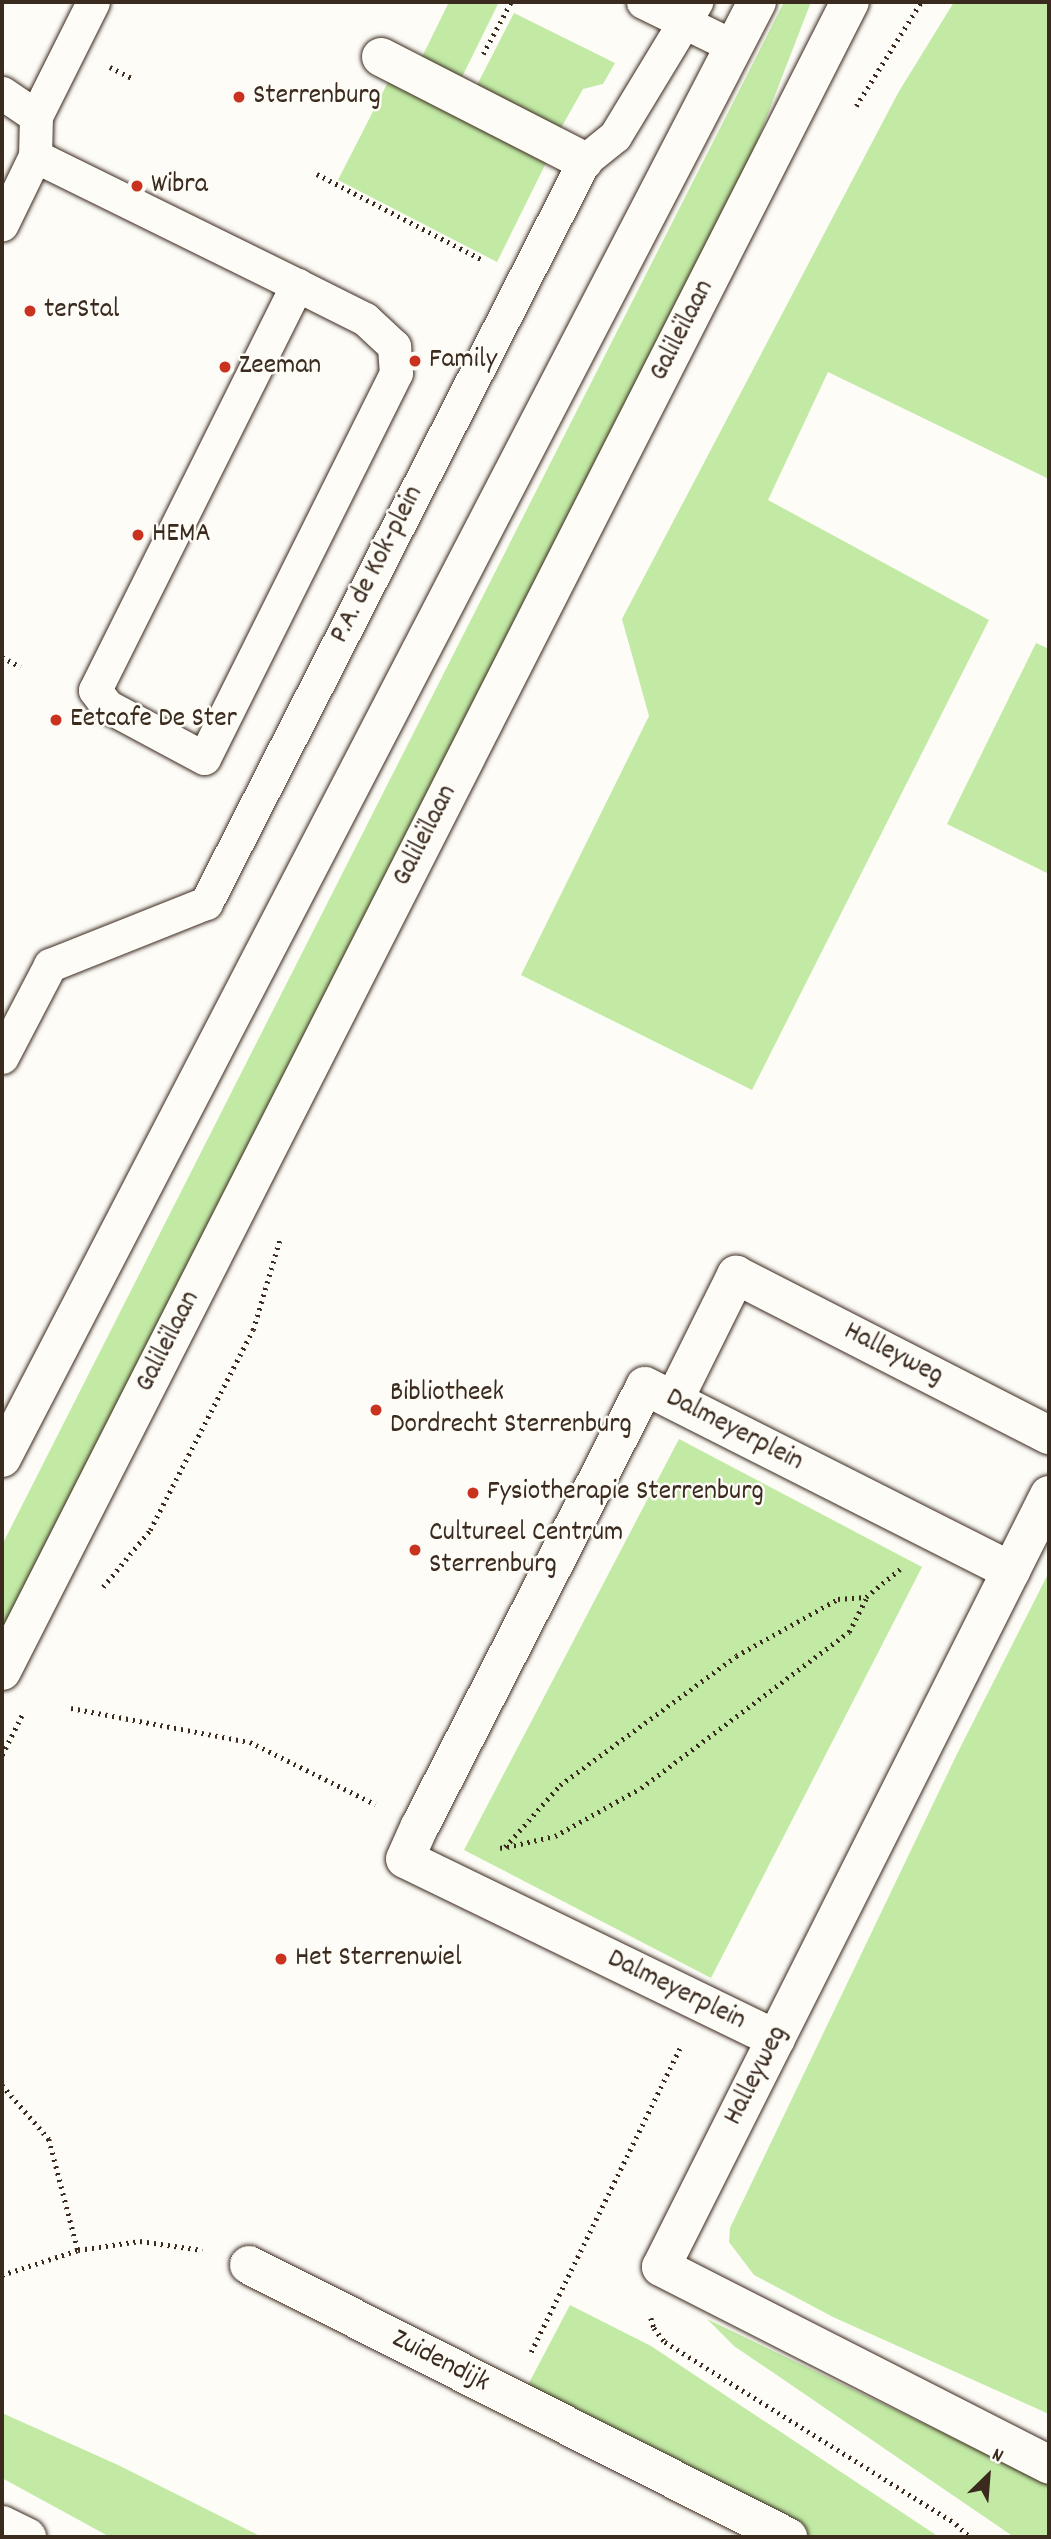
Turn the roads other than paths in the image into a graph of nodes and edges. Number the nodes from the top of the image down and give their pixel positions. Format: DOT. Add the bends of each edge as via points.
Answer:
graph roads {
  1 [pos="93,2"];
  2 [pos="643,2"];
  3 [pos="757,2"];
  4 [pos="850,2"];
  5 [pos="689,11"];
  6 [pos="733,46"];
  7 [pos="382,57"];
  8 [pos="2,93"];
  9 [pos="36,116"];
  10 [pos="34,156"];
  11 [pos="584,161"];
  12 [pos="5,210"];
  13 [pos="297,285"];
  14 [pos="2,1057"];
  15 [pos="674,1400"];
  16 [pos="1049,1435"];
  17 [pos="2,1458"];
  18 [pos="1049,1495"];
  19 [pos="1011,1571"];
  20 [pos="2,1671"];
  21 [pos="776,2039"];
  22 [pos="249,2264"];
  23 [pos="1049,2465"];
  24 [pos="2,2525"];
  25 [pos="27,2537"];
  26 [pos="788,2537"];
  1 -- 9 [label="lane"];
  2 -- 5 [label="lane"];
  3 -- 6 [label="street"];
  4 -- 20 [label="street, Galileïlaan"];
  5 -- 6 [label="lane"];
  5 -- 11 [label="lane, P.A. de Kok-plein" via="615,136"];
  6 -- 17 [label="street"];
  7 -- 11 [label="street"];
  8 -- 9 [label="lane"];
  9 -- 10 [label="lane"];
  10 -- 12 [label="lane"];
  10 -- 13 [label="lane"];
  11 -- 14 [label="lane, P.A. de Kok-plein" via="206,902 50,965"];
  13 -- 13 [label="lane" via="95,690 107,706 204,758 396,373 394,345 365,320"];
  15 -- 16 [label="street, Halleyweg" via="736,1275"];
  15 -- 19 [label="street, Dalmeyerplein"];
  15 -- 21 [label="street, Dalmeyerplein" via="645,1386 405,1858"];
  18 -- 19 [label="street, Halleyweg"];
  19 -- 21 [label="street, Halleyweg"];
  21 -- 23 [label="street, Halleyweg" via="661,2267"];
  22 -- 26 [label="street, Zuidendijk"];
  24 -- 25 [label="street"];
}
